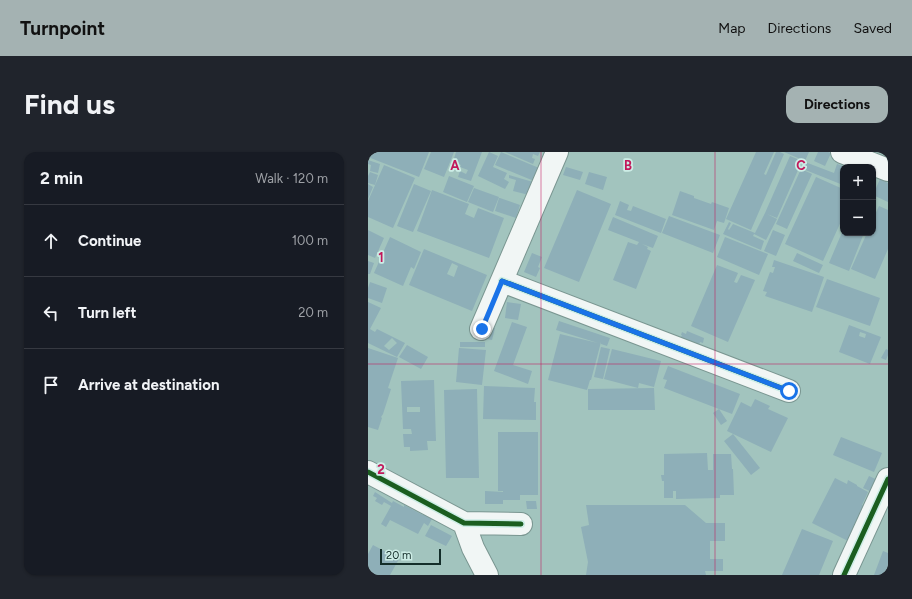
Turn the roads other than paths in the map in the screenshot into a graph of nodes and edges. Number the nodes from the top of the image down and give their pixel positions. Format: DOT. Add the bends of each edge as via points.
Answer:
graph roads {
  1 [pos="557,152"];
  2 [pos="842,152"];
  3 [pos="888,170"];
  4 [pos="502,281"];
  5 [pos="482,329"];
  6 [pos="789,391"];
  7 [pos="368,472"];
  8 [pos="888,479"];
  9 [pos="464,523"];
  10 [pos="521,524"];
  11 [pos="487,575"];
  12 [pos="844,575"];
  1 -- 4 [label="street"];
  2 -- 3 [label="street"];
  4 -- 5 [label="street"];
  4 -- 6 [label="street"];
  7 -- 9 [label="street"];
  8 -- 12 [label="street"];
  9 -- 10 [label="street"];
  9 -- 11 [label="street"];
}
